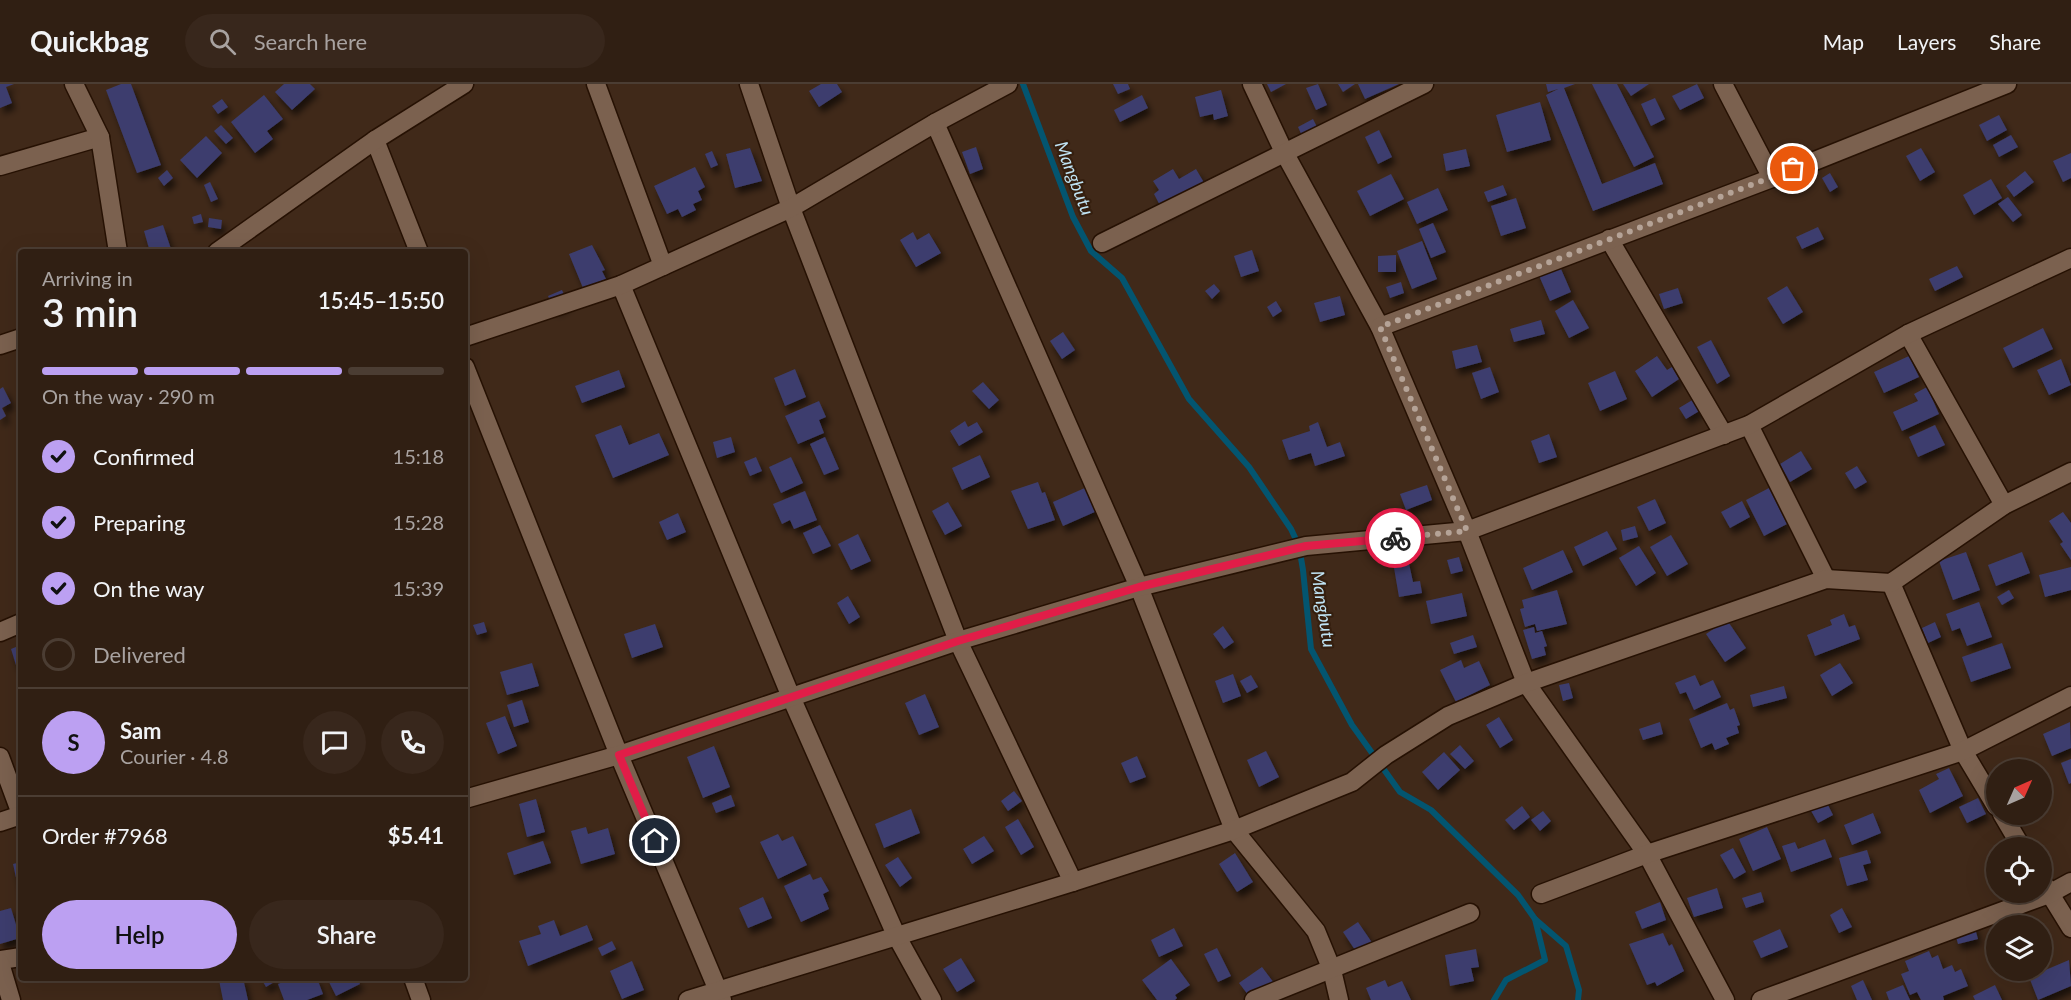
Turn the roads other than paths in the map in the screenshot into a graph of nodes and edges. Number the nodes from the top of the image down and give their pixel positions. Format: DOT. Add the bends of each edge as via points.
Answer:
graph roads {
  1 [pos="74,84"];
  2 [pos="464,84"];
  3 [pos="596,84"];
  4 [pos="749,84"];
  5 [pos="1007,84"];
  6 [pos="1252,84"];
  7 [pos="1424,84"];
  8 [pos="1723,84"];
  9 [pos="2007,84"];
  10 [pos="935,123"];
  11 [pos="99,138"];
  12 [pos="375,140"];
  13 [pos="1284,152"];
  14 [pos="0,166"];
  15 [pos="1772,178"];
  16 [pos="791,208"];
  17 [pos="1608,239"];
  18 [pos="1102,243"];
  19 [pos="118,249"];
  20 [pos="221,249"];
  21 [pos="418,249"];
  22 [pos="2071,258"];
  23 [pos="663,266"];
  24 [pos="621,285"];
  25 [pos="1380,327"];
  26 [pos="1908,334"];
  27 [pos="468,336"];
  28 [pos="18,339"];
  29 [pos="0,345"];
  30 [pos="468,375"];
  31 [pos="1749,425"];
  32 [pos="1724,435"];
  33 [pos="2071,472"];
  34 [pos="2004,505"];
  35 [pos="1467,531"];
  36 [pos="1826,579"];
  37 [pos="1891,583"];
  38 [pos="1139,587"];
  39 [pos="18,624"];
  40 [pos="0,632"];
  41 [pos="958,641"];
  42 [pos="1526,683"];
  43 [pos="2071,696"];
  44 [pos="791,697"];
  45 [pos="1963,751"];
  46 [pos="619,755"];
  47 [pos="0,757"];
  48 [pos="1986,789"];
  49 [pos="468,798"];
  50 [pos="18,806"];
  51 [pos="18,815"];
  52 [pos="0,822"];
  53 [pos="1234,830"];
  54 [pos="1647,854"];
  55 [pos="1073,882"];
  56 [pos="2071,882"];
  57 [pos="2052,886"];
  58 [pos="1541,894"];
  59 [pos="2052,898"];
  60 [pos="2005,903"];
  61 [pos="1470,913"];
  62 [pos="2071,928"];
  63 [pos="896,935"];
  64 [pos="18,958"];
  65 [pos="0,962"];
  66 [pos="1332,970"];
  67 [pos="414,981"];
  68 [pos="720,996"];
  69 [pos="11,1000"];
  70 [pos="421,1000"];
  71 [pos="688,1000"];
  72 [pos="932,1000"];
  73 [pos="1254,1000"];
  74 [pos="1339,1000"];
  75 [pos="1725,1000"];
  76 [pos="1761,1000"];
  1 -- 11 [label="street"];
  2 -- 12 [label="street"];
  3 -- 23 [label="street"];
  4 -- 16 [label="street"];
  5 -- 10 [label="street"];
  6 -- 13 [label="street"];
  7 -- 13 [label="street"];
  8 -- 15 [label="street"];
  9 -- 15 [label="street"];
  10 -- 16 [label="street"];
  10 -- 38 [label="street"];
  11 -- 14 [label="street"];
  11 -- 19 [label="street"];
  12 -- 20 [label="street"];
  12 -- 21 [label="street"];
  13 -- 18 [label="street"];
  13 -- 25 [label="street"];
  15 -- 17 [label="street"];
  16 -- 23 [label="street"];
  16 -- 41 [label="street"];
  17 -- 25 [label="street"];
  17 -- 32 [label="street"];
  22 -- 26 [label="street"];
  23 -- 24 [label="street"];
  24 -- 27 [label="street"];
  24 -- 44 [label="street"];
  25 -- 35 [label="street"];
  26 -- 31 [label="street"];
  26 -- 34 [label="street"];
  28 -- 29 [label="street"];
  30 -- 46 [label="street"];
  31 -- 32 [label="street"];
  31 -- 36 [label="street"];
  32 -- 35 [label="street"];
  33 -- 34 [label="street"];
  34 -- 37 [label="street"];
  35 -- 38 [label="street" via="1306,546"];
  35 -- 42 [label="street"];
  36 -- 37 [label="street"];
  36 -- 42 [label="street"];
  37 -- 45 [label="street"];
  38 -- 41 [label="street"];
  38 -- 53 [label="street"];
  39 -- 40 [label="street"];
  41 -- 44 [label="street"];
  41 -- 55 [label="street"];
  42 -- 53 [label="street" via="1448,716 1352,782"];
  42 -- 54 [label="street"];
  43 -- 45 [label="street"];
  44 -- 46 [label="street"];
  44 -- 63 [label="street"];
  45 -- 48 [label="street"];
  45 -- 54 [label="street"];
  46 -- 49 [label="street"];
  46 -- 68 [label="street"];
  47 -- 50 [label="street"];
  51 -- 52 [label="street"];
  53 -- 55 [label="street"];
  53 -- 66 [label="street" via="1316,931"];
  54 -- 58 [label="street"];
  54 -- 75 [label="street"];
  55 -- 63 [label="street"];
  56 -- 57 [label="street"];
  59 -- 62 [label="street"];
  60 -- 76 [label="street"];
  61 -- 66 [label="street"];
  63 -- 68 [label="street"];
  63 -- 72 [label="street"];
  64 -- 65 [label="street"];
  65 -- 69 [label="street"];
  66 -- 73 [label="street"];
  66 -- 74 [label="street"];
  67 -- 70 [label="street"];
  68 -- 71 [label="street"];
}
